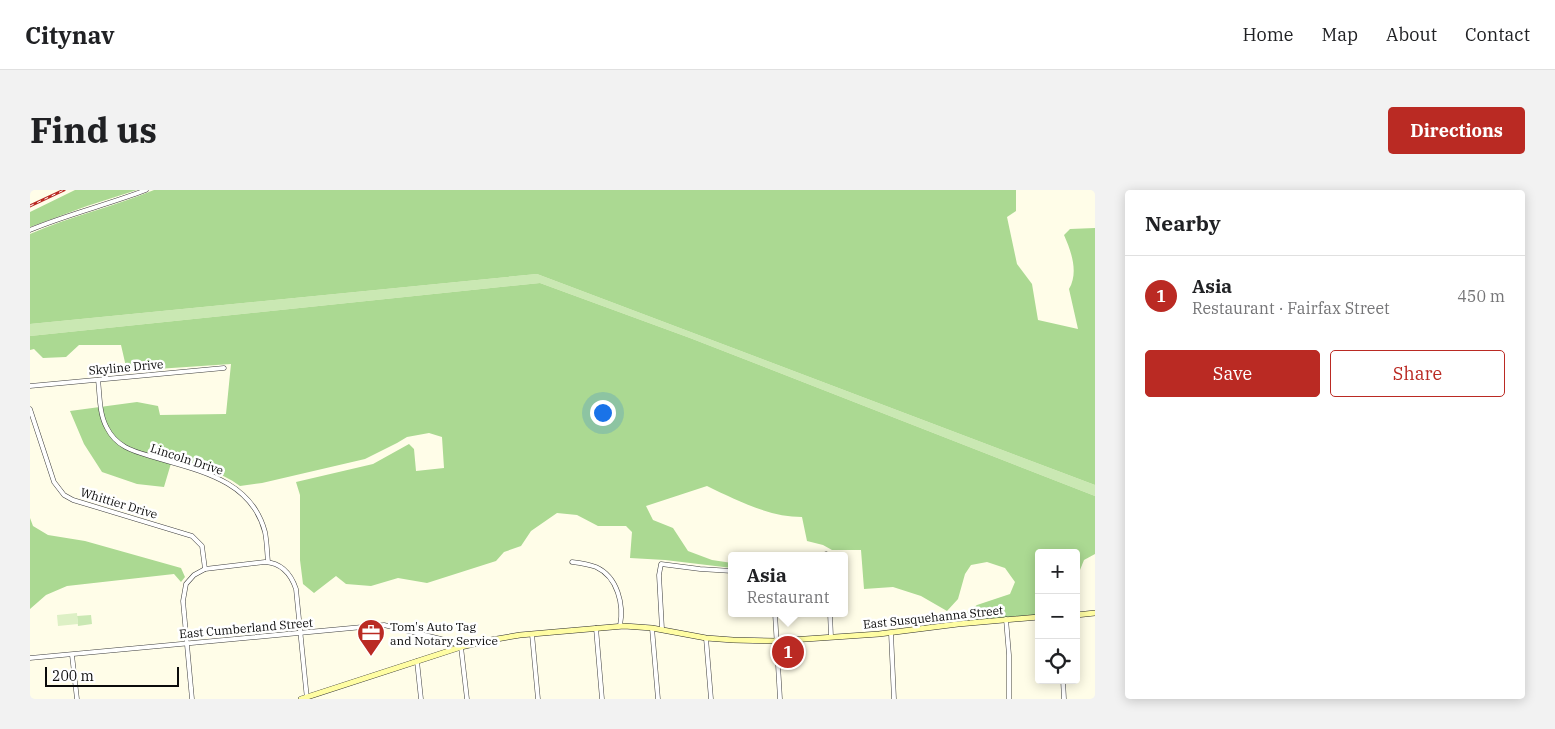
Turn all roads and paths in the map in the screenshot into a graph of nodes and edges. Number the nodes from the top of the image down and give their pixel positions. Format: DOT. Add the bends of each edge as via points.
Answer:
graph roads {
  1 [pos="146,190"];
  2 [pos="30,230"];
  3 [pos="224,368"];
  4 [pos="98,380"];
  5 [pos="30,386"];
  6 [pos="30,409"];
  7 [pos="268,562"];
  8 [pos="572,562"];
  9 [pos="204,569"];
  10 [pos="728,570"];
  11 [pos="1095,614"];
  12 [pos="1080,615"];
  13 [pos="775,617"];
  14 [pos="830,617"];
  15 [pos="1035,617"];
  16 [pos="1006,619"];
  17 [pos="620,626"];
  18 [pos="596,628"];
  19 [pos="652,628"];
  20 [pos="662,629"];
  21 [pos="891,633"];
  22 [pos="300,634"];
  23 [pos="532,634"];
  24 [pos="831,637"];
  25 [pos="706,638"];
  26 [pos="776,640"];
  27 [pos="186,644"];
  28 [pos="461,647"];
  29 [pos="72,655"];
  30 [pos="30,658"];
  31 [pos="417,661"];
  32 [pos="1063,684"];
  33 [pos="305,698"];
  34 [pos="77,699"];
  35 [pos="192,699"];
  36 [pos="421,699"];
  37 [pos="467,699"];
  38 [pos="538,699"];
  39 [pos="602,699"];
  40 [pos="658,699"];
  41 [pos="711,699"];
  42 [pos="780,699"];
  43 [pos="894,699"];
  44 [pos="1009,699"];
  45 [pos="1064,699"];
  1 -- 2 [label="street"];
  3 -- 4 [label="street, Skyline Drive"];
  4 -- 5 [label="street, Skyline Drive"];
  4 -- 7 [label="street, Lincoln Drive" via="104,421 114,439 132,451 207,473 232,486 246,498 261,522"];
  6 -- 9 [label="street, Whittier Drive" via="54,482 64,495 192,536 204,550"];
  7 -- 9 [label="street"];
  7 -- 22 [label="street" via="282,568 294,583"];
  8 -- 17 [label="street" via="597,568 609,578 619,596"];
  9 -- 27 [label="street" via="194,574 184,589"];
  10 -- 20 [label="street" via="661,564"];
  11 -- 12 [label="main road"];
  13 -- 26 [label="street"];
  14 -- 24 [label="street"];
  15 -- 16 [label="main road, East Susquehanna Street"];
  16 -- 21 [label="main road, East Susquehanna Street"];
  16 -- 44 [label="street"];
  17 -- 18 [label="main road, East Susquehanna Street"];
  17 -- 19 [label="main road, East Susquehanna Street"];
  18 -- 23 [label="main road, East Susquehanna Street"];
  18 -- 39 [label="street"];
  19 -- 20 [label="main road, East Susquehanna Street"];
  19 -- 40 [label="street"];
  20 -- 25 [label="main road, East Susquehanna Street"];
  21 -- 24 [label="main road, East Susquehanna Street"];
  21 -- 43 [label="street"];
  22 -- 27 [label="street, East Cumberland Street"];
  22 -- 28 [label="street, East Cumberland Street" via="388,625"];
  22 -- 33 [label="street"];
  23 -- 28 [label="main road, East Susquehanna Street"];
  23 -- 38 [label="street"];
  24 -- 26 [label="main road, East Susquehanna Street"];
  25 -- 26 [label="main road, East Susquehanna Street"];
  25 -- 41 [label="street"];
  26 -- 42 [label="street"];
  27 -- 29 [label="street, East Cumberland Street"];
  27 -- 35 [label="street"];
  28 -- 31 [label="main road, East Susquehanna Street"];
  28 -- 37 [label="street"];
  29 -- 30 [label="street, East Cumberland Street"];
  29 -- 34 [label="street"];
  31 -- 33 [label="main road, East Susquehanna Street"];
  31 -- 36 [label="street"];
  32 -- 45 [label="street"];
}
